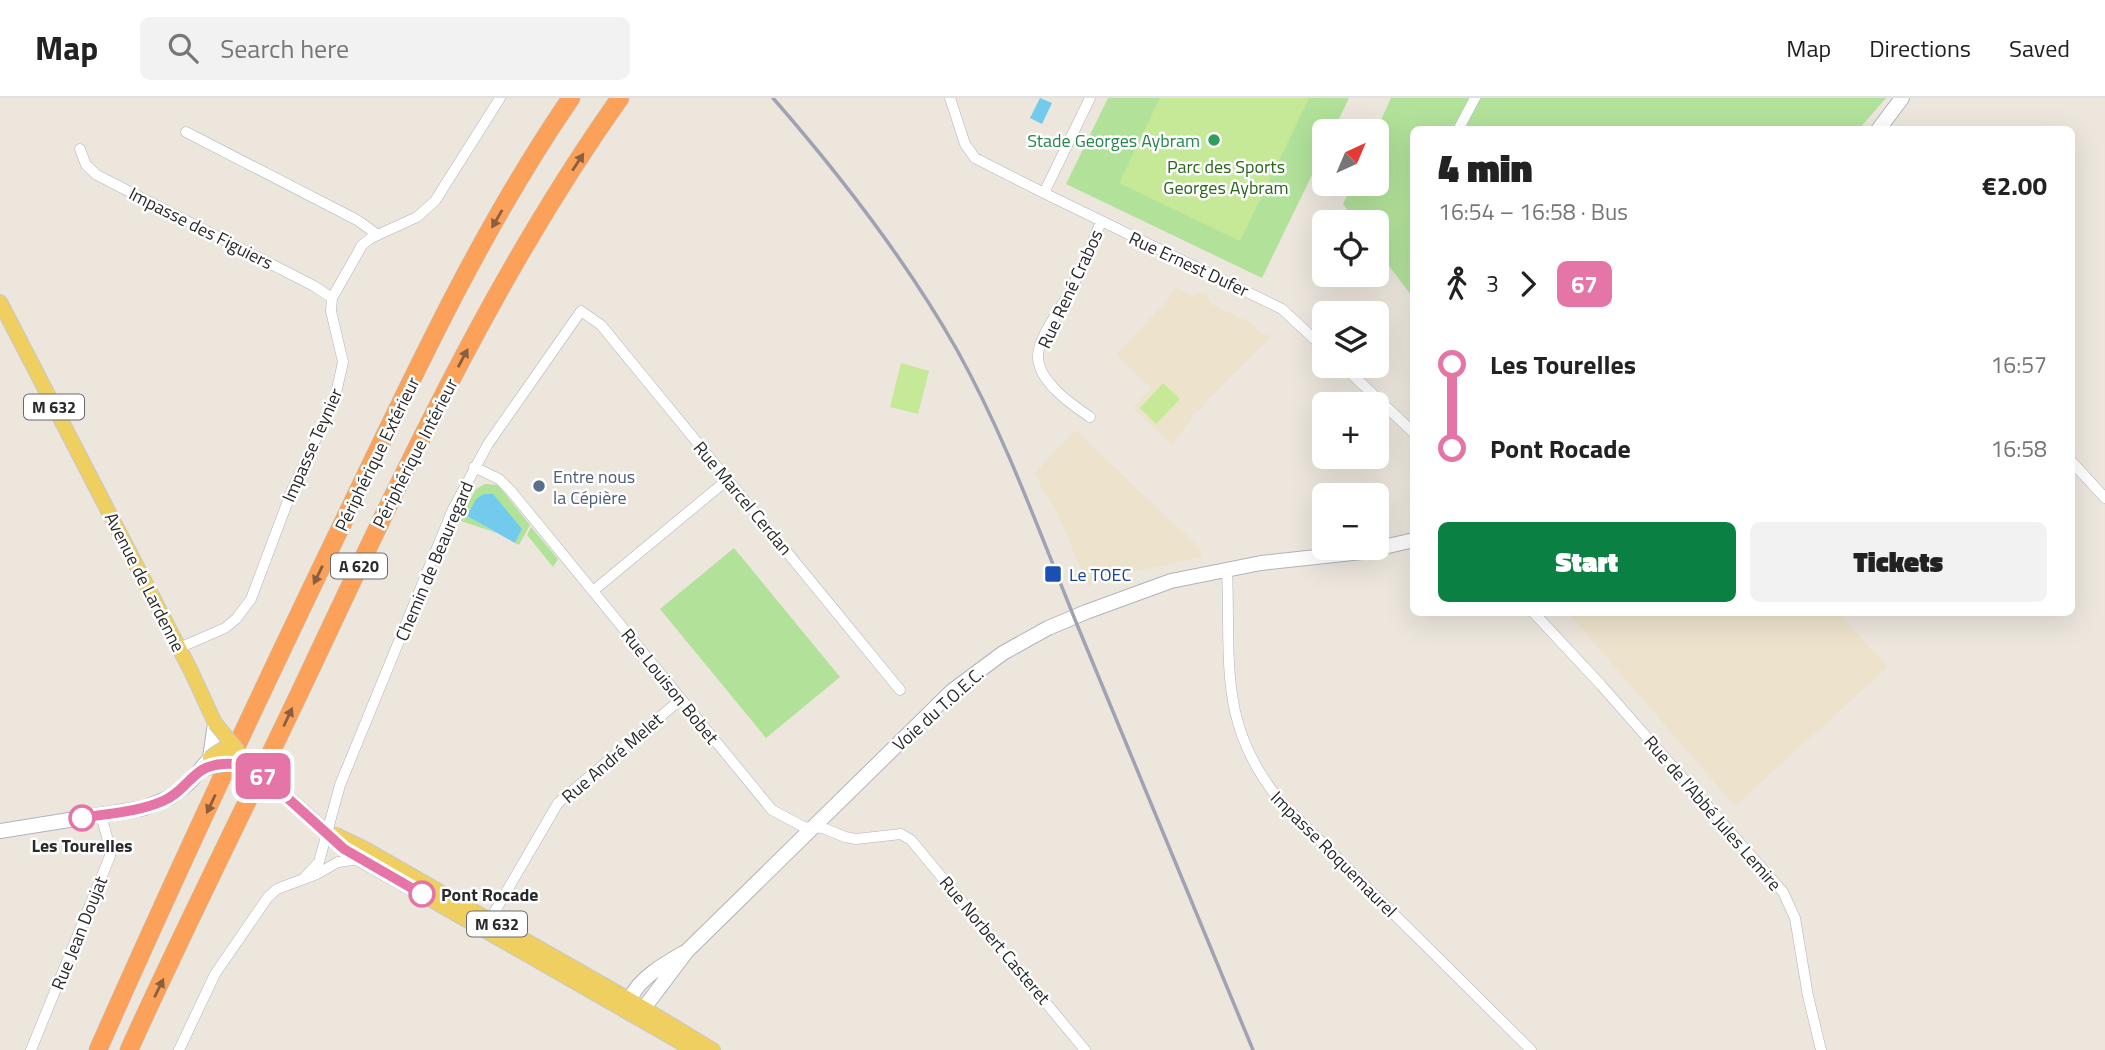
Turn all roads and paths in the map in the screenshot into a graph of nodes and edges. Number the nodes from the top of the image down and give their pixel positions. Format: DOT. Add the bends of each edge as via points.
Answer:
graph roads {
  1 [pos="500,98"];
  2 [pos="571,98"];
  3 [pos="620,98"];
  4 [pos="950,98"];
  5 [pos="1090,98"];
  6 [pos="1475,98"];
  7 [pos="1902,98"];
  8 [pos="1460,126"];
  9 [pos="1881,126"];
  10 [pos="186,132"];
  11 [pos="79,149"];
  12 [pos="1044,193"];
  13 [pos="1101,222"];
  14 [pos="378,235"];
  15 [pos="332,298"];
  16 [pos="0,302"];
  17 [pos="581,311"];
  18 [pos="1312,337"];
  19 [pos="1356,378"];
  20 [pos="1090,417"];
  21 [pos="1410,429"];
  22 [pos="2075,465"];
  23 [pos="474,467"];
  24 [pos="727,480"];
  25 [pos="2105,498"];
  26 [pos="1410,541"];
  27 [pos="1227,569"];
  28 [pos="593,591"];
  29 [pos="1537,616"];
  30 [pos="179,648"];
  31 [pos="901,690"];
  32 [pos="680,700"];
  33 [pos="215,723"];
  34 [pos="238,751"];
  35 [pos="206,764"];
  36 [pos="251,765"];
  37 [pos="101,814"];
  38 [pos="814,827"];
  39 [pos="0,831"];
  40 [pos="901,834"];
  41 [pos="337,845"];
  42 [pos="305,877"];
  43 [pos="487,924"];
  44 [pos="635,1007"];
  45 [pos="31,1050"];
  46 [pos="98,1050"];
  47 [pos="129,1050"];
  48 [pos="179,1050"];
  49 [pos="694,1050"];
  50 [pos="713,1050"];
  51 [pos="1085,1050"];
  52 [pos="1531,1050"];
  53 [pos="1821,1050"];
  1 -- 14 [label="street" via="435,201 417,217"];
  2 -- 46 [label="highway, Périphérique Extérieur / A 620, one-way" via="471,264 393,417"];
  47 -- 3 [label="highway, Périphérique Intérieur / A 620, one-way" via="439,403 561,186"];
  4 -- 12 [label="street, Rue Ernest Dufer" via="965,144 975,158"];
  5 -- 12 [label="street"];
  6 -- 8 [label="street"];
  7 -- 9 [label="street"];
  10 -- 14 [label="street"];
  11 -- 15 [label="street, Impasse des Figuiers" via="97,175"];
  12 -- 13 [label="street, Rue Ernest Dufer"];
  13 -- 18 [label="street, Rue Ernest Dufer" via="1283,309"];
  13 -- 20 [label="street, Rue René Crabos" via="1070,292 1042,340 1038,358 1045,378"];
  14 -- 15 [label="street" via="362,245"];
  15 -- 30 [label="street, Impasse Teynier" via="343,362 341,377 276,528 251,599 225,628"];
  16 -- 30 [label="main road, Avenue de Lardenne / M 632"];
  17 -- 23 [label="street, Chemin de Beauregard"];
  17 -- 24 [label="street, Rue Marcel Cerdan" via="601,325"];
  19 -- 21 [label="street"];
  22 -- 25 [label="street"];
  23 -- 28 [label="street, Rue Louison Bobet" via="499,478"];
  23 -- 41 [label="street, Chemin de Beauregard" via="335,800"];
  24 -- 28 [label="street"];
  24 -- 31 [label="street, Rue Marcel Cerdan"];
  26 -- 27 [label="street, Voie du T.O.E.C." via="1362,552"];
  27 -- 38 [label="street, Voie du T.O.E.C." via="1128,596 1048,628 1003,653 952,691"];
  27 -- 52 [label="street, Impasse Roquemaurel" via="1232,700 1257,770 1282,803"];
  28 -- 32 [label="street, Rue Louison Bobet"];
  29 -- 53 [label="street, Rue de l'Abbé Jules Lemire" via="1783,892 1795,918"];
  30 -- 33 [label="main road, Avenue de Lardenne / M 632"];
  32 -- 38 [label="street, Rue Louison Bobet" via="772,810 804,827"];
  32 -- 43 [label="street, Rue André Melet" via="558,803"];
  33 -- 34 [label="main road, Avenue de Lardenne, bridge"];
  33 -- 35 [label="street"];
  34 -- 35 [label="main road, bridge" via="223,748"];
  34 -- 36 [label="main road, Avenue de Lardenne, bridge"];
  35 -- 36 [label="street, bridge"];
  35 -- 37 [label="street" via="177,793 144,808"];
  36 -- 41 [label="main road, Avenue de Lardenne, bridge"];
  37 -- 39 [label="street"];
  37 -- 45 [label="street, Rue Jean Doujat" via="110,856"];
  38 -- 40 [label="street, Rue Louison Bobet" via="856,839"];
  38 -- 44 [label="street, Voie du T.O.E.C."];
  40 -- 51 [label="street, Rue Norbert Casteret" via="911,840"];
  41 -- 42 [label="street, Chemin de Beauregard"];
  41 -- 42 [label="street" via="317,874"];
  41 -- 43 [label="main road, Avenue de Lardenne / M 632" via="363,854"];
  42 -- 48 [label="street" via="268,897 215,974"];
  43 -- 44 [label="main road, Avenue de Lardenne / M 632"];
  44 -- 49 [label="main road, Avenue de Lardenne / M 632"];
  44 -- 50 [label="main road, Avenue de Lardenne / M 632"];
}
